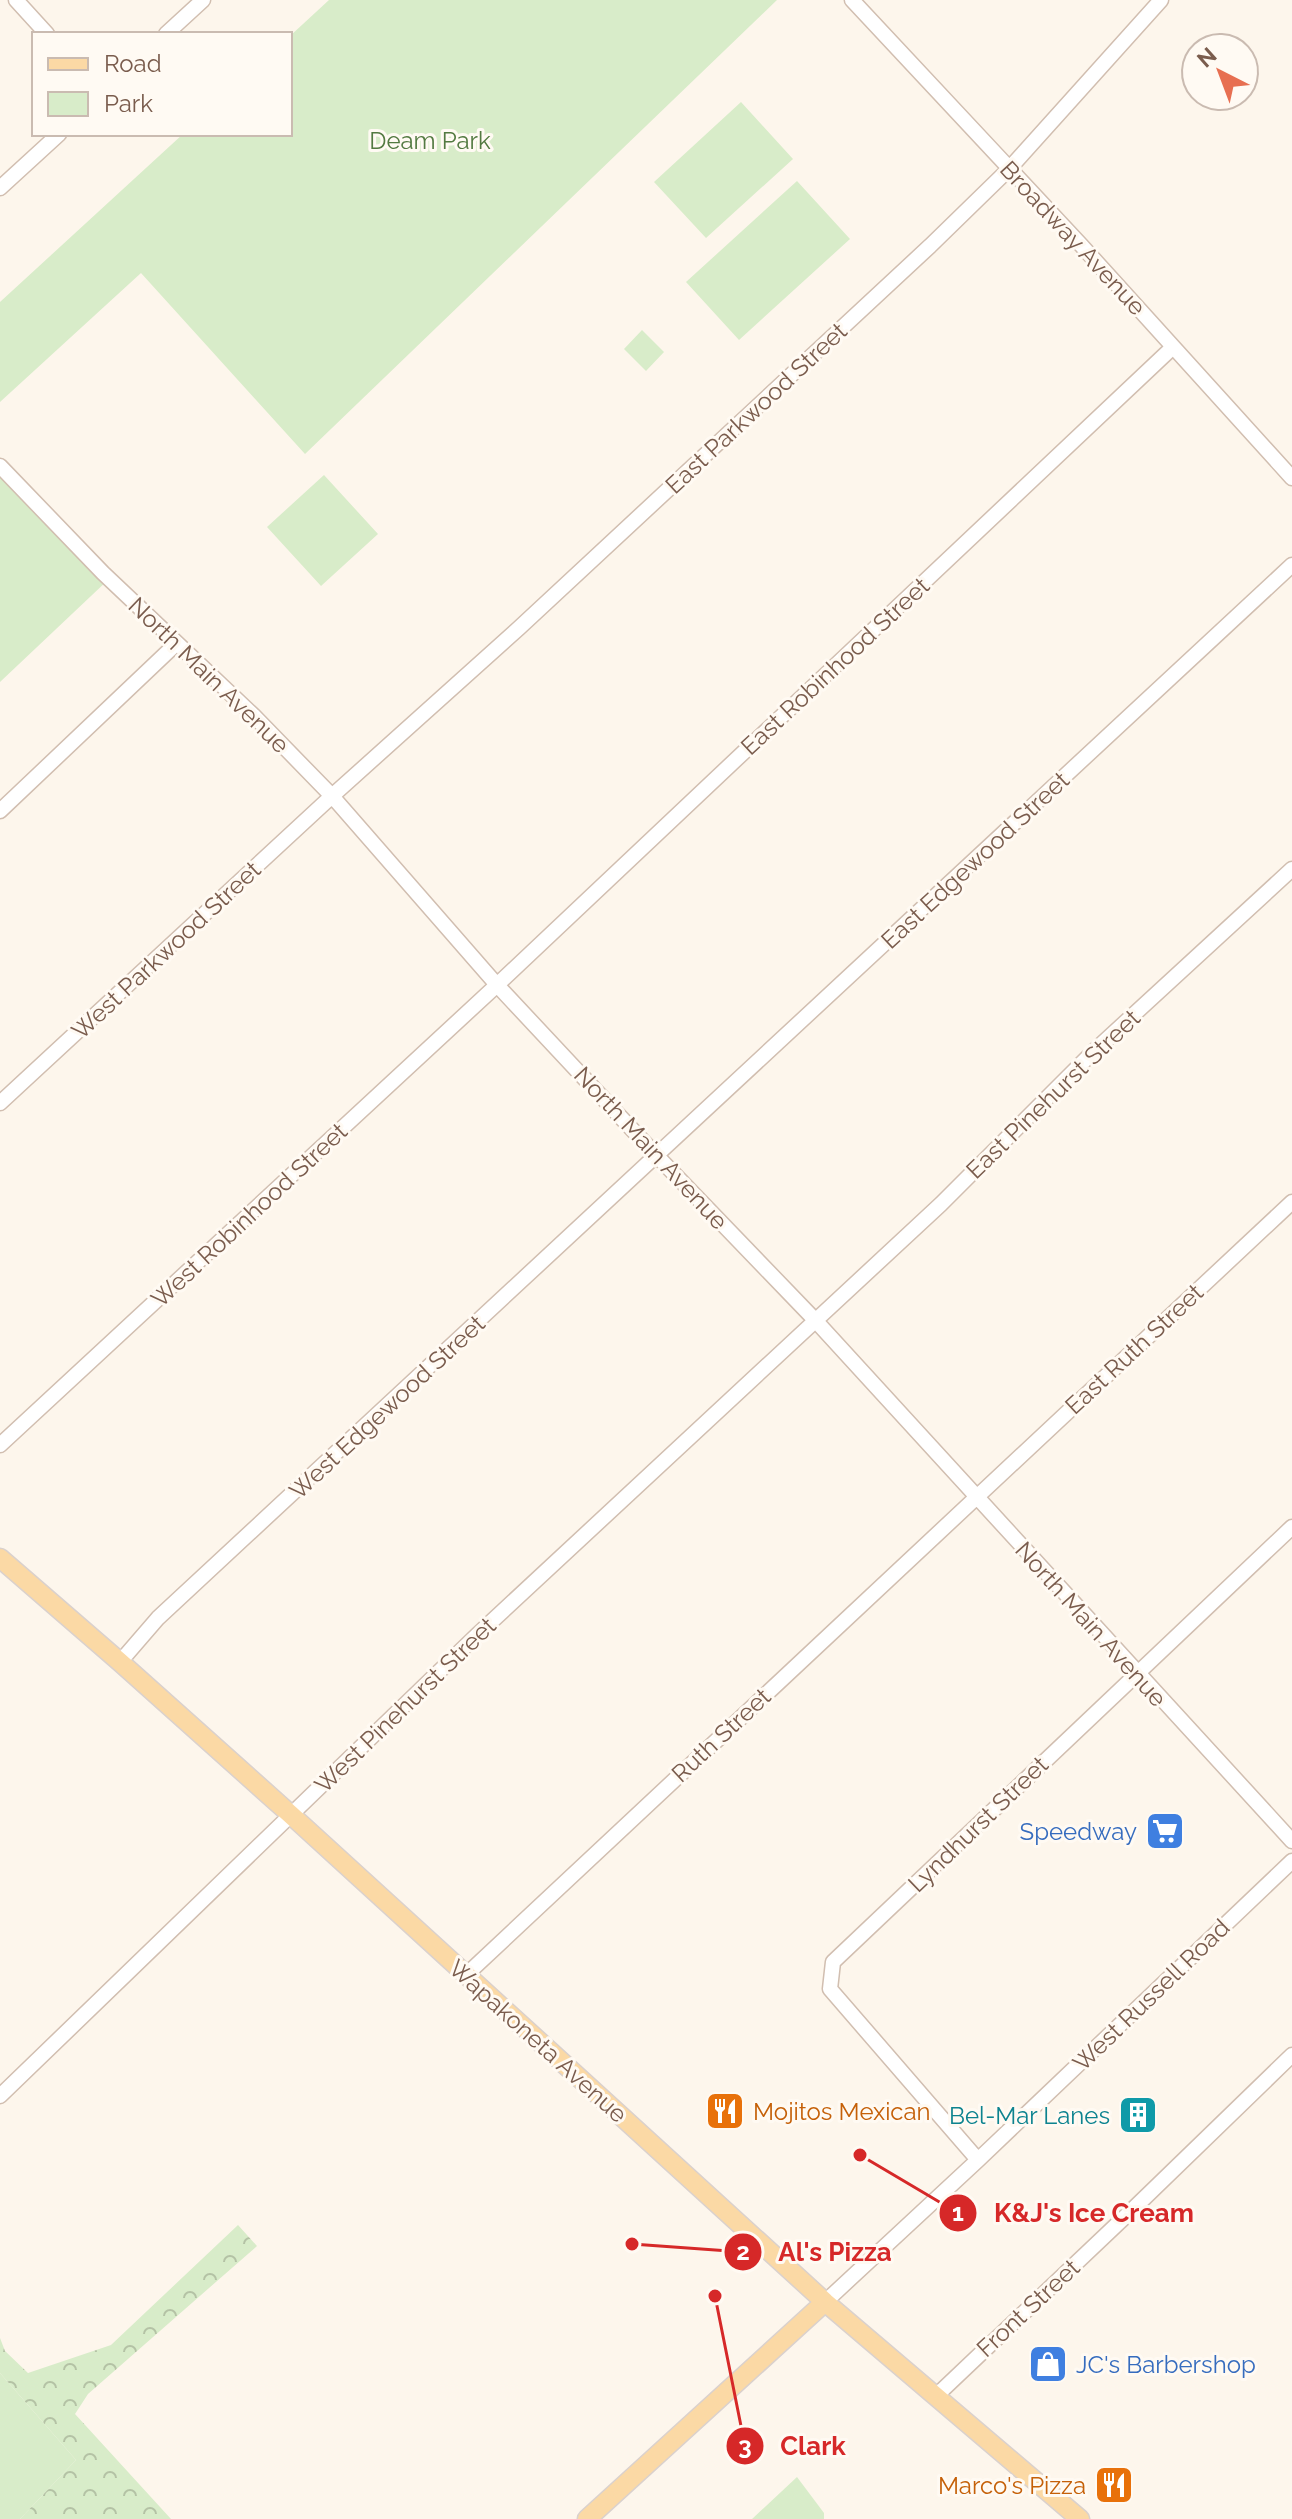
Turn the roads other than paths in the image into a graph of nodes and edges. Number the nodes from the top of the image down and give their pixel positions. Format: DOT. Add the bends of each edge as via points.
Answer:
graph roads {
  1 [pos="16,0"];
  2 [pos="203,0"];
  3 [pos="852,0"];
  4 [pos="1161,0"];
  5 [pos="45,32"];
  6 [pos="168,32"];
  7 [pos="57,136"];
  8 [pos="1009,169"];
  9 [pos="0,188"];
  10 [pos="1173,347"];
  11 [pos="0,466"];
  12 [pos="1292,478"];
  13 [pos="1292,565"];
  14 [pos="177,643"];
  15 [pos="332,796"];
  16 [pos="0,811"];
  17 [pos="1292,869"];
  18 [pos="497,985"];
  19 [pos="0,1103"];
  20 [pos="657,1156"];
  21 [pos="1292,1202"];
  22 [pos="815,1320"];
  23 [pos="0,1445"];
  24 [pos="975,1496"];
  25 [pos="1292,1527"];
  26 [pos="0,1558"];
  27 [pos="120,1662"];
  28 [pos="1136,1673"];
  29 [pos="290,1814"];
  30 [pos="1292,1841"];
  31 [pos="1292,1861"];
  32 [pos="466,1975"];
  33 [pos="1292,2055"];
  34 [pos="0,2096"];
  35 [pos="978,2160"];
  36 [pos="825,2302"];
  37 [pos="936,2396"];
  38 [pos="587,2519"];
  39 [pos="1080,2519"];
  1 -- 5 [label="street"];
  2 -- 6 [label="street"];
  3 -- 8 [label="street, Broadway Avenue"];
  4 -- 8 [label="street, East Parkwood Street"];
  7 -- 9 [label="street"];
  8 -- 10 [label="street, Broadway Avenue"];
  8 -- 15 [label="street, East Parkwood Street"];
  10 -- 12 [label="street, Broadway Avenue"];
  10 -- 18 [label="street, East Robinhood Street"];
  11 -- 14 [label="street, North Main Avenue"];
  13 -- 20 [label="street, East Edgewood Street"];
  14 -- 15 [label="street, North Main Avenue"];
  14 -- 16 [label="street"];
  15 -- 18 [label="street, North Main Avenue"];
  15 -- 19 [label="street, West Parkwood Street"];
  17 -- 22 [label="street, East Pinehurst Street"];
  18 -- 20 [label="street, North Main Avenue"];
  18 -- 23 [label="street, West Robinhood Street"];
  20 -- 22 [label="street, North Main Avenue"];
  20 -- 27 [label="street, West Edgewood Street" via="158,1618"];
  21 -- 24 [label="street, East Ruth Street"];
  22 -- 24 [label="street, North Main Avenue"];
  22 -- 29 [label="street, West Pinehurst Street"];
  24 -- 28 [label="street, North Main Avenue"];
  24 -- 32 [label="street, Ruth Street"];
  25 -- 28 [label="street, Lyndhurst Street"];
  26 -- 27 [label="main road, Wapakoneta Avenue"];
  27 -- 29 [label="main road, Wapakoneta Avenue"];
  28 -- 30 [label="street, North Main Avenue"];
  28 -- 35 [label="street, Lyndhurst Street" via="833,1962 830,1989"];
  29 -- 32 [label="main road, Wapakoneta Avenue"];
  29 -- 34 [label="street, West Pinehurst Street"];
  31 -- 35 [label="street, West Russell Road"];
  32 -- 36 [label="main road, Wapakoneta Avenue"];
  33 -- 37 [label="street, Front Street"];
  35 -- 36 [label="street, West Russell Road"];
  36 -- 37 [label="main road, Wapakoneta Avenue"];
  36 -- 38 [label="main road, West Russell Road"];
  37 -- 39 [label="main road, Wapakoneta Avenue"];
}
